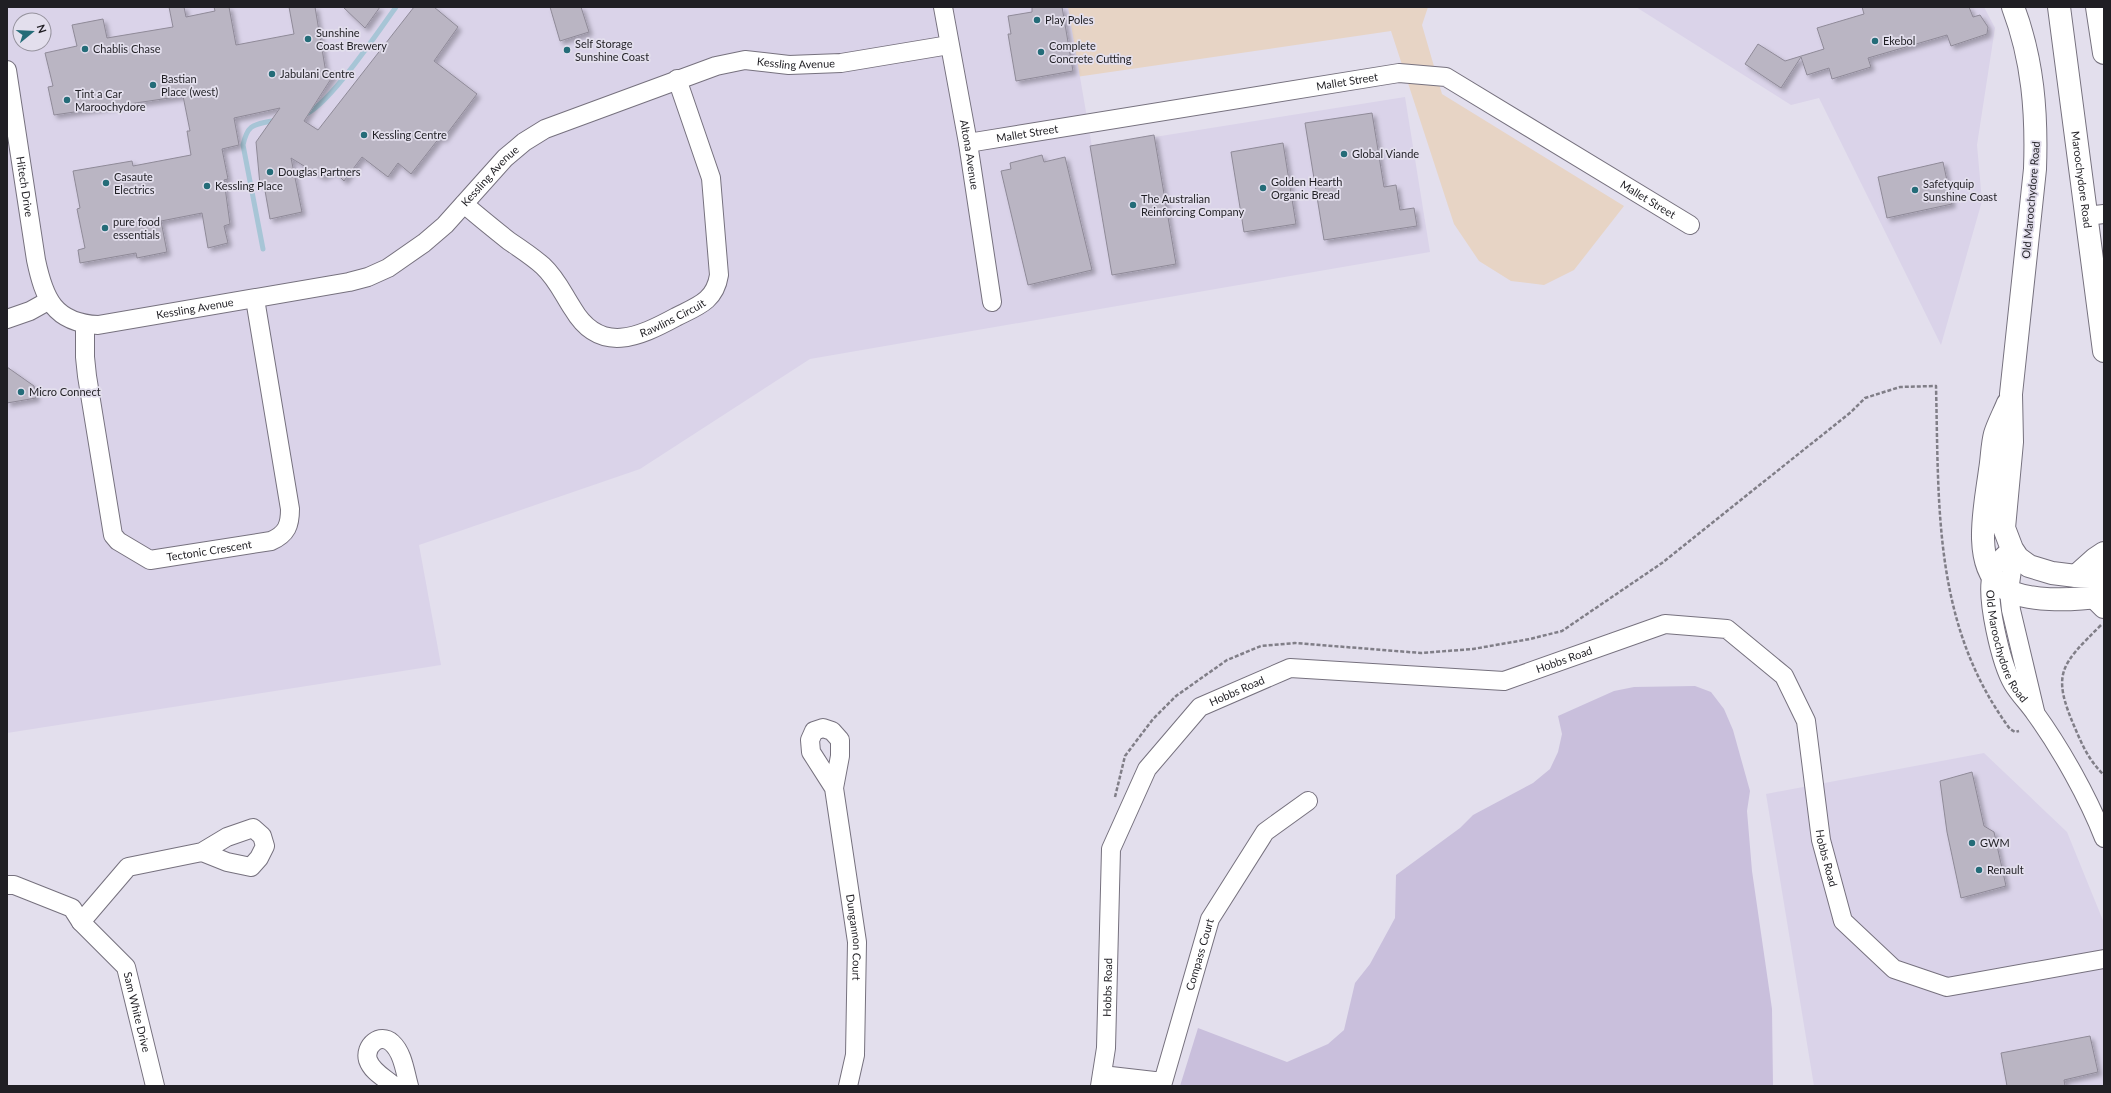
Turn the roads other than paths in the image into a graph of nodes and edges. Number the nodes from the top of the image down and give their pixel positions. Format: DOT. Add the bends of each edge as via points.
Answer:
graph roads {
  1 [pos="943,7"];
  2 [pos="2013,7"];
  3 [pos="2059,7"];
  4 [pos="2097,7"];
  5 [pos="950,45"];
  6 [pos="2104,53"];
  7 [pos="7,70"];
  8 [pos="677,79"];
  9 [pos="968,143"];
  10 [pos="464,204"];
  11 [pos="2095,215"];
  12 [pos="1690,225"];
  13 [pos="255,299"];
  14 [pos="48,301"];
  15 [pos="992,302"];
  16 [pos="7,319"];
  17 [pos="85,325"];
  18 [pos="2104,351"];
  19 [pos="2011,394"];
  20 [pos="2104,553"];
  21 [pos="2015,554"];
  22 [pos="1992,574"];
  23 [pos="2076,576"];
  24 [pos="2104,577"];
  25 [pos="2009,591"];
  26 [pos="2101,606"];
  27 [pos="2036,714"];
  28 [pos="834,788"];
  29 [pos="1308,801"];
  30 [pos="2104,838"];
  31 [pos="202,852"];
  32 [pos="7,885"];
  33 [pos="81,922"];
  34 [pos="2104,959"];
  35 [pos="1101,1080"];
  36 [pos="155,1086"];
  37 [pos="394,1086"];
  38 [pos="409,1086"];
  39 [pos="848,1086"];
  1 -- 5 [label="street, Altona Avenue"];
  2 -- 19 [label="main road, Old Maroochydore Road" via="2032,74 2036,134 2035,169"];
  3 -- 11 [label="main road, Maroochydore Road"];
  4 -- 6 [label="main road"];
  5 -- 8 [label="street, Kessling Avenue" via="810,66 738,61"];
  5 -- 9 [label="street, Altona Avenue"];
  7 -- 14 [label="street, Hitech Drive" via="36,260"];
  8 -- 10 [label="street, Kessling Avenue" via="545,129 505,158"];
  8 -- 10 [label="street, Rawlins Circuit" via="713,189 719,275 717,287 704,302 650,331 633,337 604,336 593,330 573,310 560,287 543,266 490,227"];
  9 -- 12 [label="street, Mallet Street" via="1399,73 1446,77"];
  9 -- 15 [label="street, Altona Avenue"];
  10 -- 13 [label="street, Kessling Avenue" via="424,243 388,268 349,282"];
  11 -- 18 [label="main road, Maroochydore Road"];
  13 -- 17 [label="street, Kessling Avenue" via="98,326"];
  13 -- 17 [label="street, Tectonic Crescent" via="290,509 289,526 280,537 271,541 150,560 118,541 113,535 85,357"];
  14 -- 16 [label="street"];
  14 -- 17 [label="street, Kessling Avenue" via="64,316"];
  19 -- 21 [label="main road, Old Maroochydore Road" via="2012,442 2004,528"];
  19 -- 22 [label="main road, Old Maroochydore Road" via="1995,435 1985,507 1984,546"];
  20 -- 23 [label="main road"];
  21 -- 22 [label="street, Old Maroochydore Road" via="1997,563"];
  21 -- 23 [label="main road" via="2029,566"];
  21 -- 25 [label="street, Old Maroochydore Road"];
  22 -- 25 [label="main road, Old Maroochydore Road"];
  22 -- 27 [label="street, Old Maroochydore Road" via="1989,585 1992,611 2005,662 2012,683"];
  23 -- 24 [label="main road"];
  25 -- 26 [label="main road, Old Maroochydore Road"];
  25 -- 27 [label="street, Old Maroochydore Road" via="2011,610"];
  27 -- 30 [label="street, Old Maroochydore Road" via="2079,786"];
  28 -- 39 [label="street, Dungannon Court" via="857,942 855,1055"];
  29 -- 35 [label="street, Compass Court" via="1265,832 1210,919 1163,1082"];
  31 -- 33 [label="street" via="128,867"];
  32 -- 33 [label="street, Sam White Drive" via="14,885 72,908"];
  33 -- 36 [label="street, Sam White Drive" via="126,967"];
  34 -- 35 [label="street, Hobbs Road" via="1947,987 1894,969 1843,921 1821,840 1806,721 1784,676 1727,629 1665,624 1504,681 1290,668 1200,707 1147,769 1110,849 1106,1048"];
  37 -- 38 [label="street" via="374,1070 368,1060 368,1050 373,1042 382,1039 392,1042 400,1054"];
}
